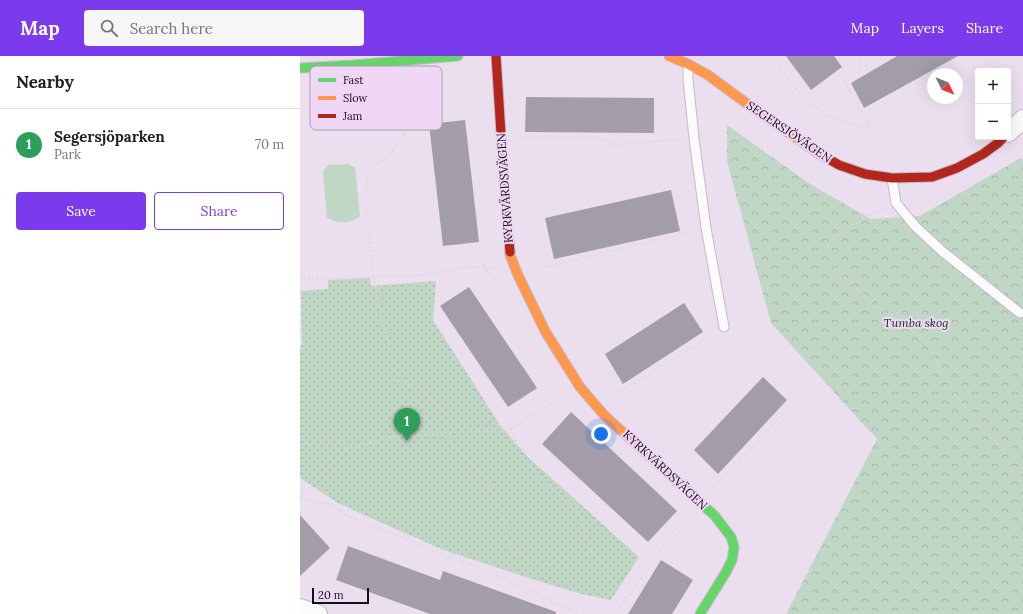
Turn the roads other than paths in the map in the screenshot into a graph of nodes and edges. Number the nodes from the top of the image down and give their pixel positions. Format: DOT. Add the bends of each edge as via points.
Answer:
graph roads {
  1 [pos="458,56"];
  2 [pos="496,56"];
  3 [pos="669,56"];
  4 [pos="688,64"];
  5 [pos="335,66"];
  6 [pos="310,67"];
  7 [pos="300,68"];
  8 [pos="1023,119"];
  9 [pos="1011,130"];
  10 [pos="1001,140"];
  11 [pos="892,178"];
  12 [pos="1020,313"];
  13 [pos="724,327"];
  14 [pos="300,608"];
  15 [pos="318,614"];
  16 [pos="700,614"];
  1 -- 5 [label="street"];
  2 -- 16 [label="street, KYRKVÄRDSVÄGEN" via="510,255 516,272 545,331 580,387 604,415 715,516 731,537 734,547 732,560"];
  3 -- 4 [label="street, SEGERSJÖVÄGEN"];
  4 -- 11 [label="street, SEGERSJÖVÄGEN" via="839,165 866,174"];
  4 -- 13 [label="lane" via="694,138 706,228"];
  6 -- 7 [label="street"];
  8 -- 9 [label="street"];
  10 -- 11 [label="street, SEGERSJÖVÄGEN" via="983,154 957,168 932,177"];
  11 -- 12 [label="lane" via="896,203 915,226 943,252"];
  14 -- 15 [label="street"];
}
